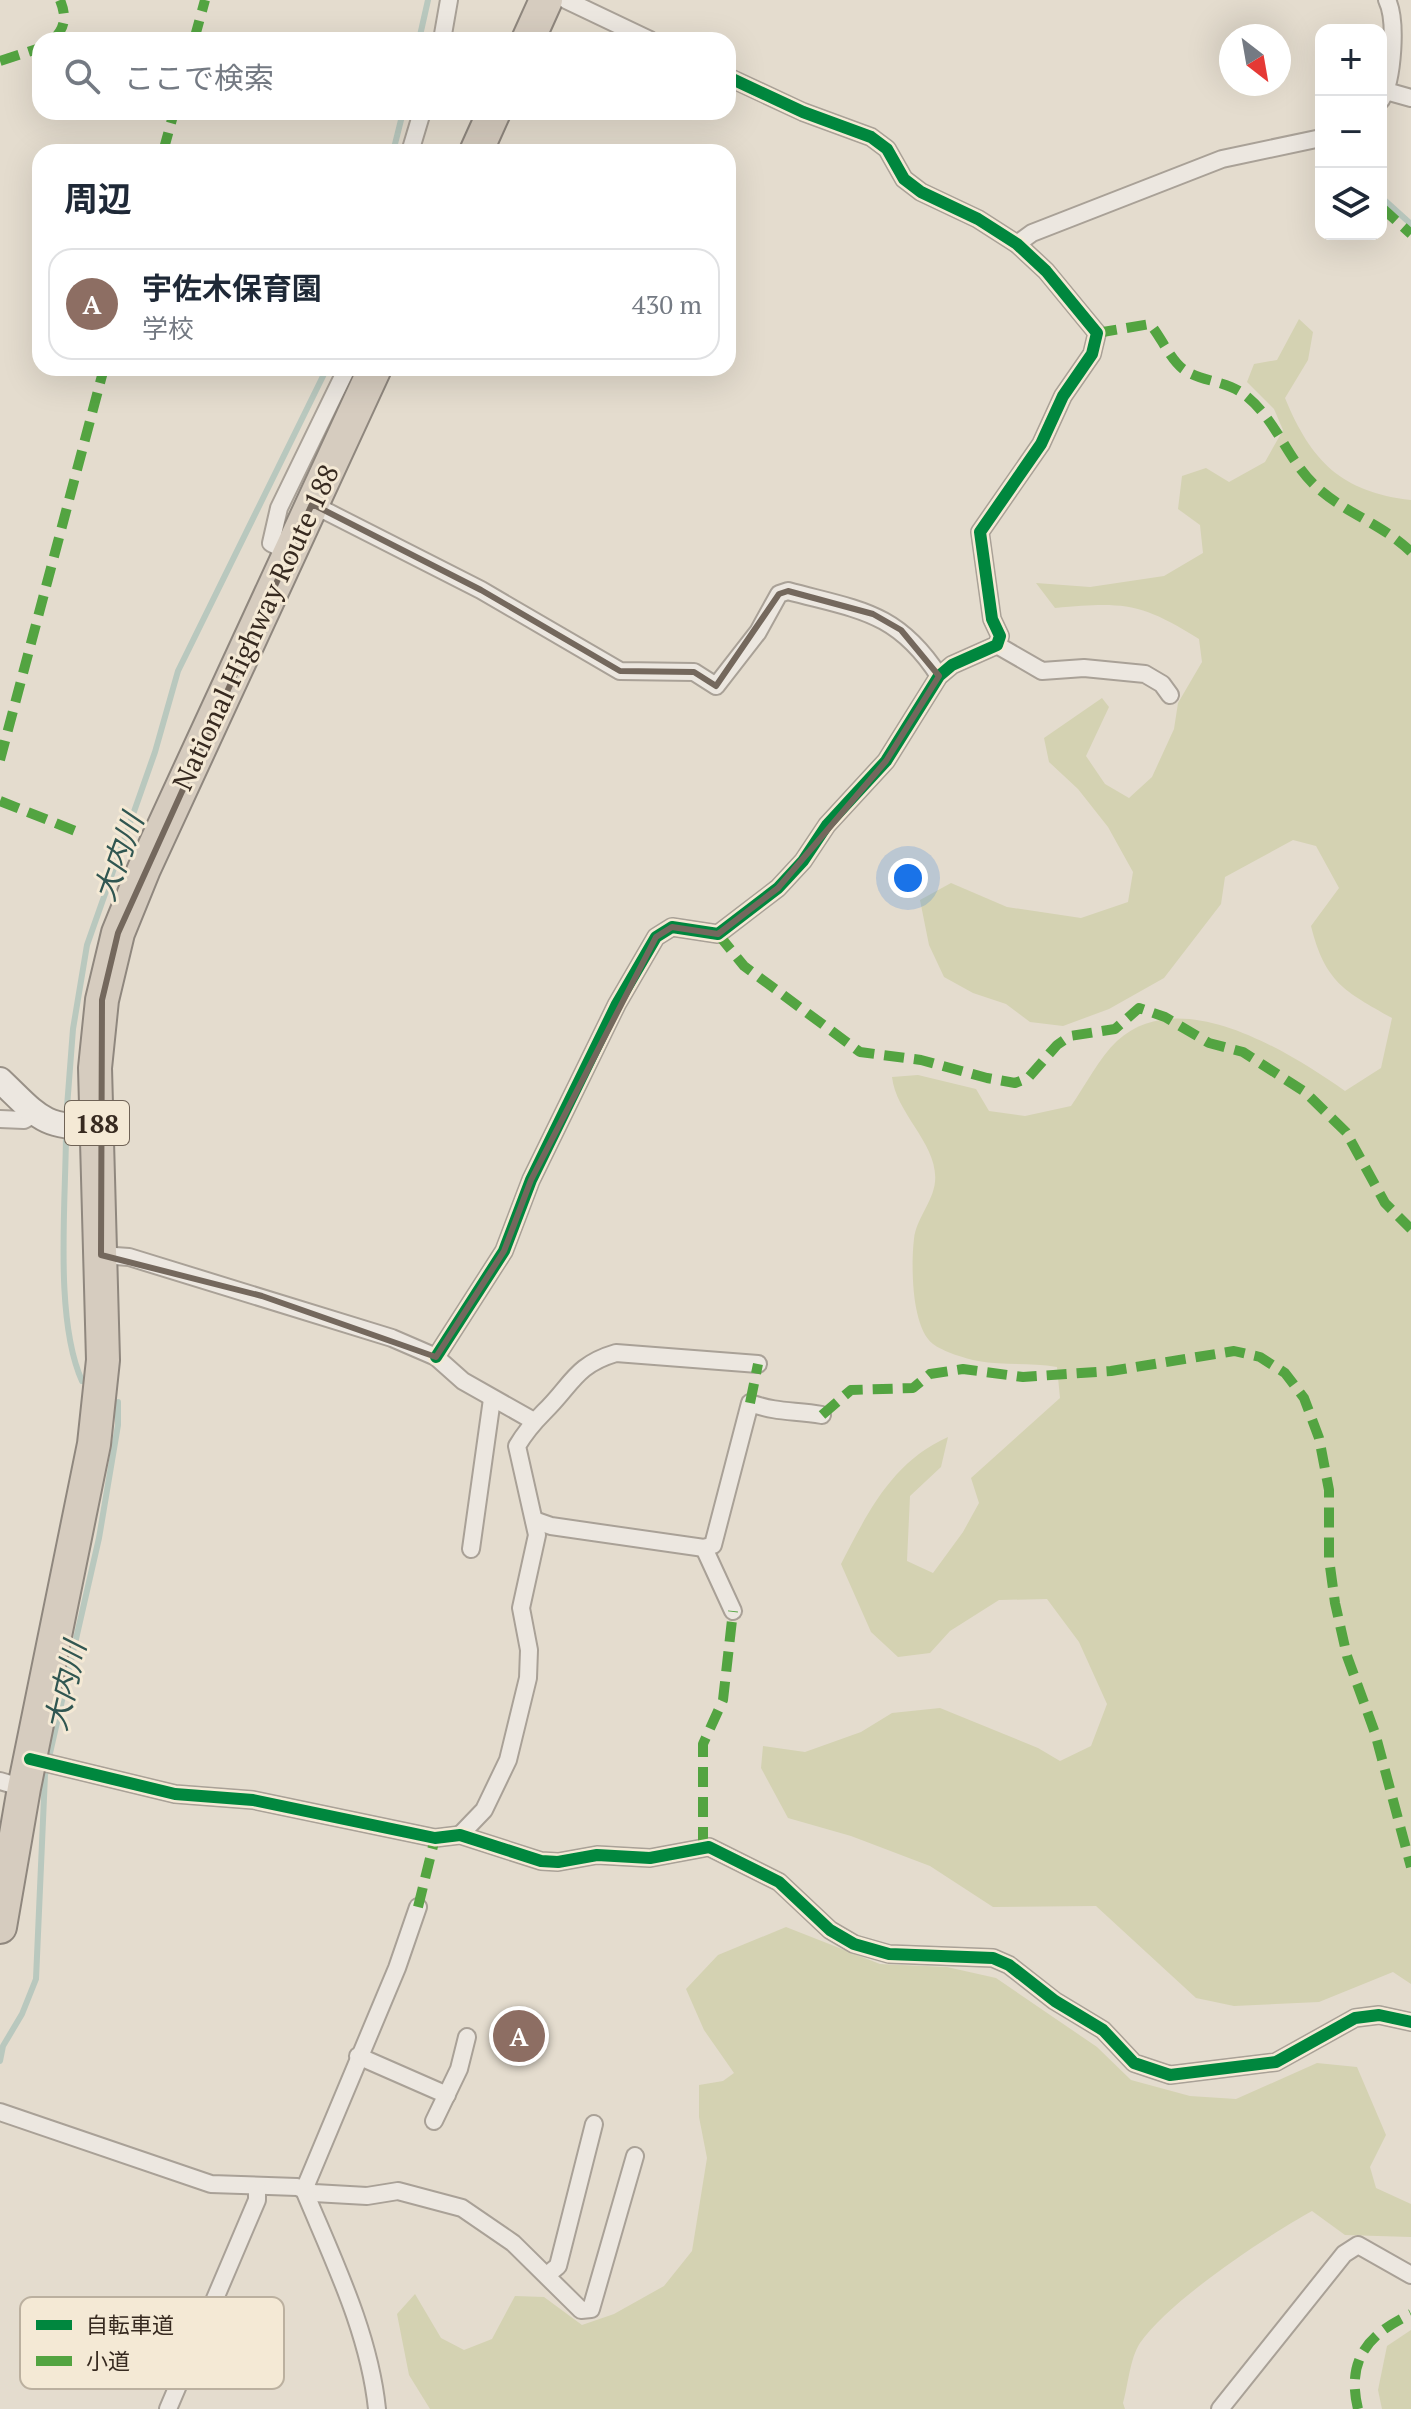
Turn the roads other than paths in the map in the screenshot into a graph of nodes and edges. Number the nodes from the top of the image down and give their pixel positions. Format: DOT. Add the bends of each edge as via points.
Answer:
graph roads {
  1 [pos="449,0"];
  2 [pos="546,0"];
  3 [pos="566,0"];
  4 [pos="1387,0"];
  5 [pos="443,32"];
  6 [pos="532,32"];
  7 [pos="633,32"];
  8 [pos="1387,68"];
  9 [pos="736,81"];
  10 [pos="1387,96"];
  11 [pos="1411,98"];
  12 [pos="420,120"];
  13 [pos="490,120"];
  14 [pos="1315,139"];
  15 [pos="412,144"];
  16 [pos="480,144"];
  17 [pos="1017,244"];
  18 [pos="343,376"];
  19 [pos="371,376"];
  20 [pos="312,504"];
  21 [pos="289,552"];
  22 [pos="997,645"];
  23 [pos="939,676"];
  24 [pos="1170,695"];
  25 [pos="0,1080"];
  26 [pos="0,1119"];
  27 [pos="45,1120"];
  28 [pos="88,1128"];
  29 [pos="101,1255"];
  30 [pos="436,1357"];
  31 [pos="758,1364"];
  32 [pos="492,1399"];
  33 [pos="822,1415"];
  34 [pos="532,1420"];
  35 [pos="534,1520"];
  36 [pos="704,1548"];
  37 [pos="471,1549"];
  38 [pos="733,1611"];
  39 [pos="18,1776"];
  40 [pos="460,1835"];
  41 [pos="418,1907"];
  42 [pos="0,1927"];
  43 [pos="1411,2022"];
  44 [pos="467,2037"];
  45 [pos="358,2056"];
  46 [pos="447,2095"];
  47 [pos="0,2112"];
  48 [pos="434,2121"];
  49 [pos="594,2124"];
  50 [pos="635,2156"];
  51 [pos="257,2188"];
  52 [pos="304,2190"];
  53 [pos="547,2275"];
  54 [pos="1411,2275"];
  55 [pos="216,2297"];
  56 [pos="177,2389"];
  57 [pos="168,2409"];
  58 [pos="377,2409"];
  59 [pos="1220,2409"];
  1 -- 5 [label="street"];
  2 -- 6 [label="highway"];
  3 -- 7 [label="street"];
  4 -- 8 [label="street" via="1393,12"];
  9 -- 17 [label="street" via="871,137 921,192"];
  10 -- 11 [label="street"];
  12 -- 15 [label="street"];
  13 -- 16 [label="highway"];
  14 -- 17 [label="street" via="1222,159 1032,233"];
  17 -- 22 [label="street" via="1097,333 1092,354 1063,396 1041,444 980,532 992,619 1000,636"];
  18 -- 21 [label="street" via="279,508 271,543"];
  19 -- 20 [label="highway, National Highway Route 188 / 188"];
  20 -- 21 [label="highway, National Highway Route 188 / 188"];
  20 -- 23 [label="street" via="481,590 620,671 694,672 716,686 758,632 779,594 788,591 892,624 922,649"];
  21 -- 28 [label="highway, National Highway Route 188 / 188" via="118,933 102,1000"];
  22 -- 23 [label="street"];
  22 -- 24 [label="street" via="1042,671 1084,668 1145,674"];
  23 -- 30 [label="street" via="886,761 778,888 718,934 672,927 656,937 537,1167 504,1251"];
  25 -- 27 [label="main road"];
  26 -- 27 [label="street"];
  27 -- 28 [label="main road"];
  28 -- 29 [label="highway, National Highway Route 188 / 188"];
  29 -- 30 [label="street" via="129,1257 262,1296"];
  29 -- 39 [label="highway, National Highway Route 188 / 188" via="103,1360 94,1444"];
  30 -- 32 [label="street"];
  31 -- 34 [label="street" via="616,1353 594,1359 573,1375 544,1413"];
  32 -- 34 [label="street"];
  32 -- 37 [label="street"];
  33 -- 36 [label="street" via="780,1413 750,1403 713,1545"];
  34 -- 35 [label="street" via="517,1446"];
  35 -- 36 [label="street"];
  35 -- 40 [label="street" via="537,1535 521,1608 529,1650 523,1711 494,1792"];
  36 -- 38 [label="street"];
  39 -- 40 [label="street" via="253,1800 435,1838"];
  39 -- 42 [label="highway, National Highway Route 188 / 188"];
  40 -- 43 [label="street" via="558,1862 597,1855 650,1858 709,1847 779,1882 830,1930 854,1944 889,1954 993,1958 1009,1965 1103,2030 1134,2063 1158,2073 1276,2062 1355,2018 1379,2015"];
  41 -- 45 [label="street"];
  44 -- 46 [label="street"];
  45 -- 46 [label="street"];
  45 -- 52 [label="street"];
  46 -- 48 [label="street"];
  47 -- 51 [label="street" via="179,2175"];
  49 -- 53 [label="street" via="558,2266"];
  50 -- 53 [label="street" via="591,2309 581,2310"];
  51 -- 52 [label="street"];
  51 -- 55 [label="street" via="257,2200"];
  52 -- 53 [label="street" via="367,2196 398,2191 462,2208 513,2243"];
  52 -- 58 [label="street" via="370,2362"];
  54 -- 59 [label="street" via="1358,2245 1344,2254"];
  56 -- 57 [label="street"];
}
